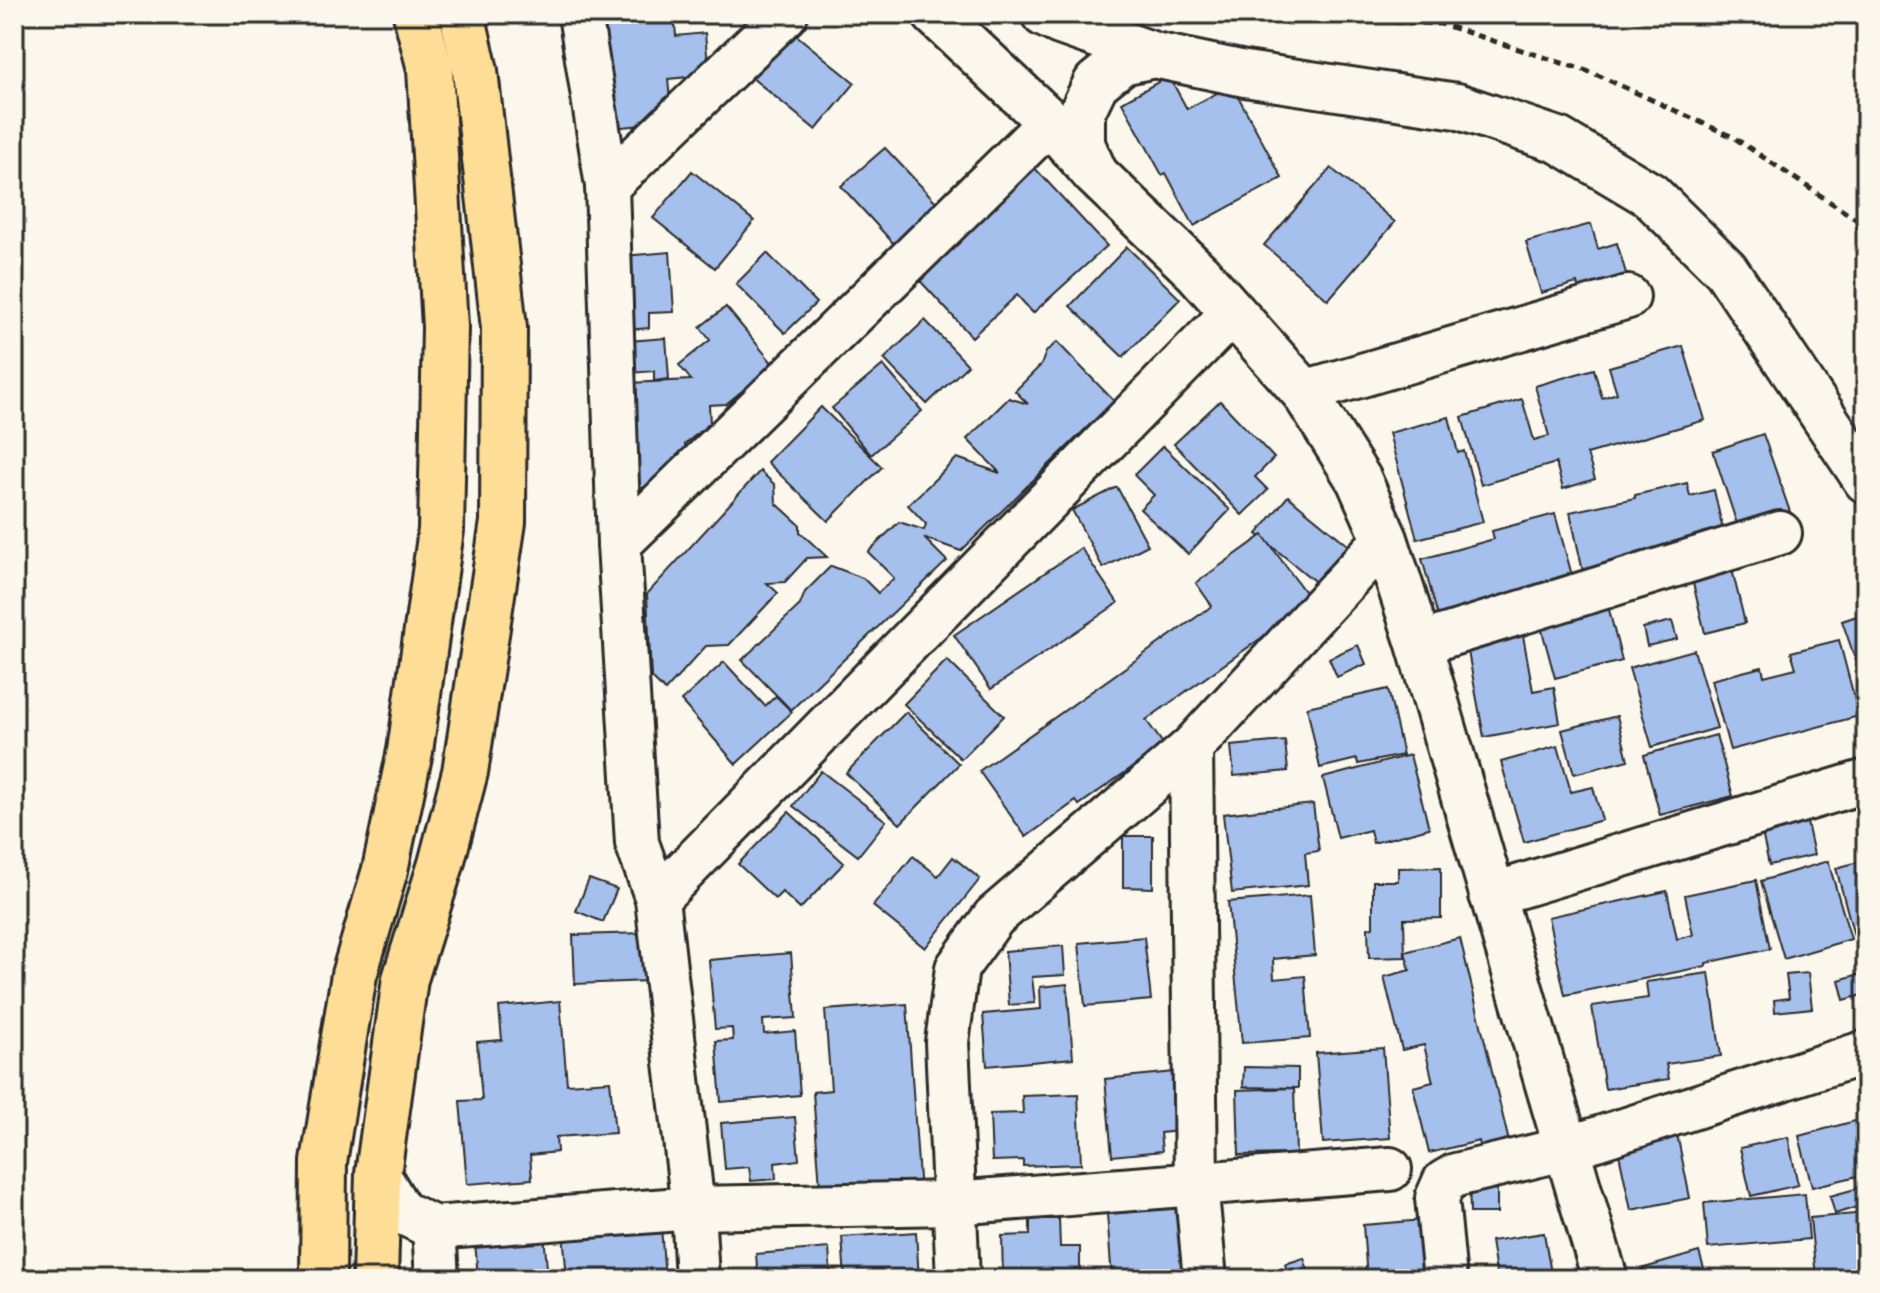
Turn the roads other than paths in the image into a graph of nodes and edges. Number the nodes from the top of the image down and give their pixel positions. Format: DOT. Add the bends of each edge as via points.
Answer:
graph roads {
  1 [pos="416,14"];
  2 [pos="462,14"];
  3 [pos="580,14"];
  4 [pos="786,14"];
  5 [pos="935,14"];
  6 [pos="1044,14"];
  7 [pos="1154,55"];
  8 [pos="1050,122"];
  9 [pos="1095,174"];
  10 [pos="607,186"];
  11 [pos="1628,297"];
  12 [pos="1233,312"];
  13 [pos="1304,392"];
  14 [pos="1866,480"];
  15 [pos="1780,533"];
  16 [pos="1385,539"];
  17 [pos="619,544"];
  18 [pos="1419,644"];
  19 [pos="1191,748"];
  20 [pos="1866,781"];
  21 [pos="1491,895"];
  22 [pos="657,899"];
  23 [pos="1866,1052"];
  24 [pos="1568,1148"];
  25 [pos="1390,1169"];
  26 [pos="378,1174"];
  27 [pos="1196,1183"];
  28 [pos="954,1203"];
  29 [pos="693,1208"];
  30 [pos="434,1228"];
  31 [pos="323,1279"];
  32 [pos="375,1279"];
  33 [pos="437,1279"];
  34 [pos="697,1279"];
  35 [pos="958,1279"];
  36 [pos="1205,1279"];
  37 [pos="1445,1279"];
  38 [pos="1605,1279"];
  1 -- 31 [label="highway" via="430,69 445,327 441,530 410,751 385,870 354,975 324,1162"];
  2 -- 26 [label="highway" via="475,71 504,328 503,522 465,772 405,979"];
  3 -- 10 [label="street"];
  4 -- 10 [label="street"];
  5 -- 8 [label="main road"];
  6 -- 7 [label="main road"];
  7 -- 9 [label="main road" via="1122,62 1096,83 1082,112 1082,144"];
  7 -- 14 [label="main road" via="1457,106 1558,140 1650,195 1726,270"];
  8 -- 9 [label="main road"];
  8 -- 17 [label="street"];
  9 -- 12 [label="main road"];
  10 -- 17 [label="street"];
  11 -- 13 [label="street"];
  12 -- 13 [label="main road"];
  12 -- 22 [label="street"];
  13 -- 16 [label="main road" via="1359,480"];
  15 -- 18 [label="street"];
  16 -- 18 [label="main road"];
  16 -- 19 [label="street"];
  17 -- 22 [label="street" via="637,843"];
  18 -- 21 [label="main road"];
  19 -- 27 [label="street"];
  19 -- 28 [label="street" via="994,917 957,968 947,1042"];
  20 -- 21 [label="street"];
  21 -- 24 [label="main road"];
  22 -- 29 [label="street"];
  23 -- 24 [label="street"];
  24 -- 37 [label="street" via="1444,1182 1437,1198"];
  24 -- 38 [label="main road"];
  25 -- 27 [label="street"];
  26 -- 30 [label="street" via="401,1212"];
  26 -- 32 [label="highway"];
  27 -- 28 [label="street"];
  27 -- 36 [label="street"];
  28 -- 29 [label="street"];
  28 -- 35 [label="street"];
  29 -- 30 [label="street"];
  29 -- 34 [label="street"];
  30 -- 33 [label="street"];
}
